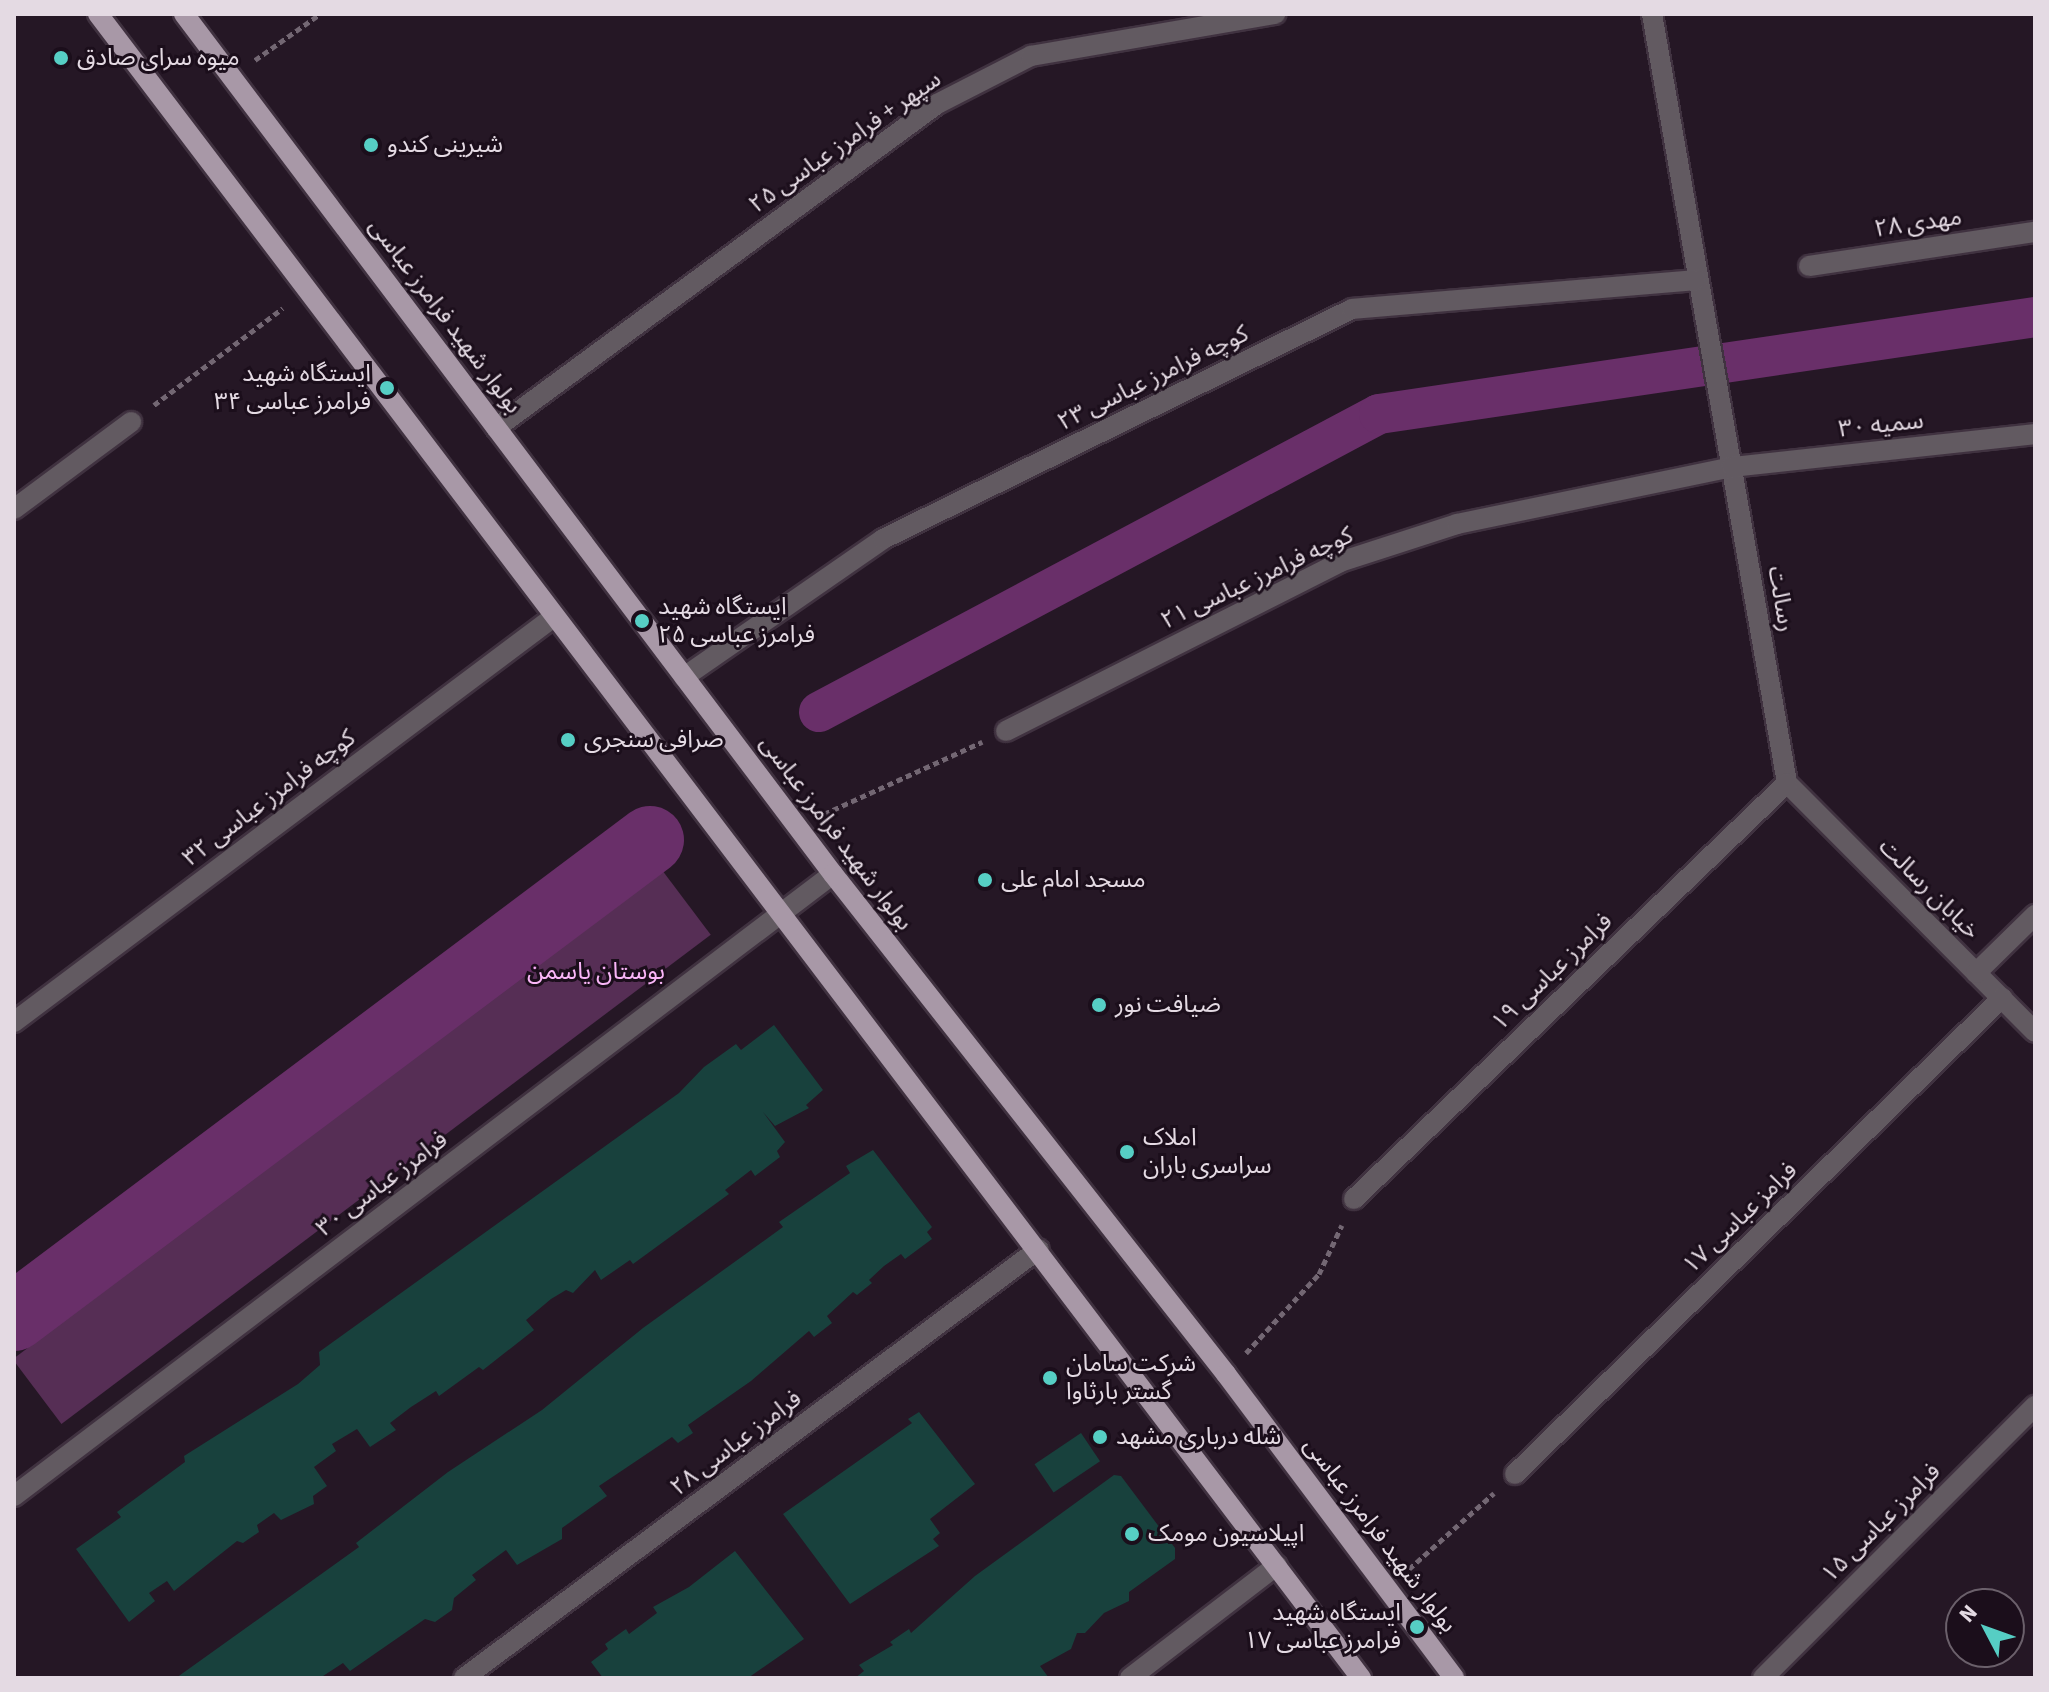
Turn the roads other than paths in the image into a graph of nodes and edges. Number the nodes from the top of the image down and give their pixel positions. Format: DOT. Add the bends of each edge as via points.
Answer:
graph roads {
  1 [pos="98,14"];
  2 [pos="184,14"];
  3 [pos="1275,14"];
  4 [pos="1652,14"];
  5 [pos="2035,232"];
  6 [pos="1809,266"];
  7 [pos="1696,280"];
  8 [pos="131,422"];
  9 [pos="496,428"];
  10 [pos="2035,434"];
  11 [pos="1732,467"];
  12 [pos="14,509"];
  13 [pos="555,616"];
  14 [pos="684,677"];
  15 [pos="1006,731"];
  16 [pos="1787,783"];
  17 [pos="833,874"];
  18 [pos="782,914"];
  19 [pos="2035,915"];
  20 [pos="1976,973"];
  21 [pos="2002,998"];
  22 [pos="14,1022"];
  23 [pos="2035,1032"];
  24 [pos="1354,1199"];
  25 [pos="1039,1249"];
  26 [pos="2035,1406"];
  27 [pos="1515,1474"];
  28 [pos="14,1496"];
  29 [pos="1277,1565"];
  30 [pos="464,1678"];
  31 [pos="1130,1678"];
  32 [pos="1361,1678"];
  33 [pos="1454,1678"];
  34 [pos="1763,1678"];
  1 -- 13 [label="main road"];
  2 -- 9 [label="main road, بولوار شهید فرامرز عباسی"];
  3 -- 9 [label="street, سپهر + فرامرز عباسی ۲۵" via="1031,56 937,104"];
  4 -- 7 [label="street"];
  5 -- 6 [label="street, مهدی ۲۸"];
  7 -- 11 [label="street, رسالت"];
  7 -- 14 [label="street, کوچه فرامرز عباسی ۲۳" via="1352,309 883,539"];
  8 -- 12 [label="street"];
  9 -- 14 [label="main road, بولوار شهید فرامرز عباسی"];
  10 -- 11 [label="street, سمیه ۳۰"];
  11 -- 15 [label="street, کوچه فرامرز عباسی ۲۱" via="1457,524 1340,562"];
  11 -- 16 [label="street, رسالت"];
  13 -- 18 [label="main road"];
  13 -- 22 [label="street, کوچه فرامرز عباسی ۳۲"];
  14 -- 17 [label="main road, بولوار شهید فرامرز عباسی"];
  16 -- 20 [label="street, خیابان رسالت"];
  16 -- 24 [label="street, فرامرز عباسی ۱۹"];
  17 -- 18 [label="street, فرامرز عباسی ۳۰"];
  17 -- 33 [label="main road, بولوار شهید فرامرز عباسی" via="1226,1374"];
  18 -- 25 [label="main road"];
  18 -- 28 [label="street, فرامرز عباسی ۳۰"];
  19 -- 20 [label="street"];
  20 -- 21 [label="street, خیابان رسالت"];
  21 -- 23 [label="street, خیابان رسالت"];
  21 -- 27 [label="street, فرامز عباسی ۱۷"];
  25 -- 29 [label="main road"];
  25 -- 30 [label="street, فرامرز عباسی ۲۸"];
  26 -- 34 [label="street, فرامرز عباسی ۱۵"];
  29 -- 31 [label="street"];
  29 -- 32 [label="main road"];
}
